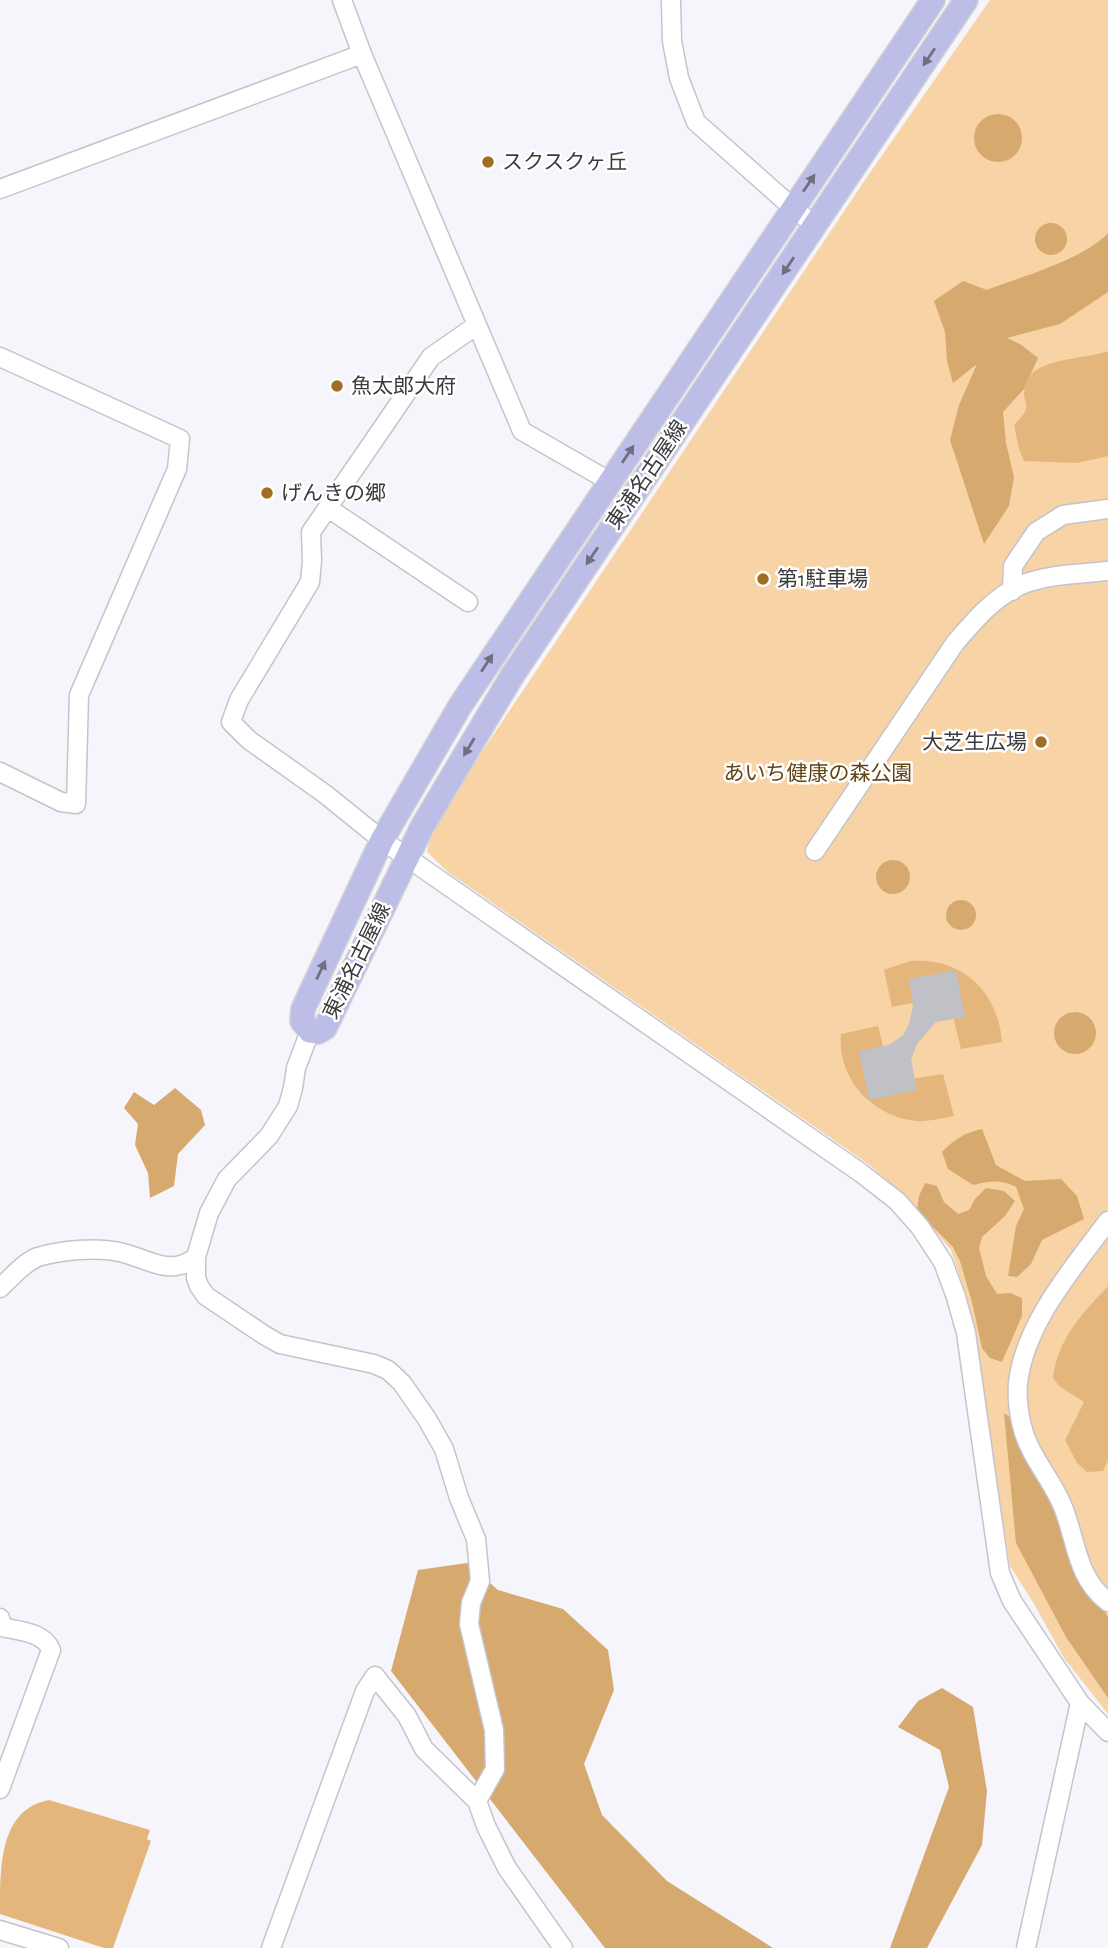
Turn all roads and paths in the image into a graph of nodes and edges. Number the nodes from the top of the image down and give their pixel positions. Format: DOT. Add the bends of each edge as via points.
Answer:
graph roads {
  1 [pos="342,0"];
  2 [pos="671,0"];
  3 [pos="933,0"];
  4 [pos="967,0"];
  5 [pos="362,54"];
  6 [pos="0,189"];
  7 [pos="793,208"];
  8 [pos="816,226"];
  9 [pos="477,326"];
  10 [pos="0,356"];
  11 [pos="609,481"];
  12 [pos="328,508"];
  13 [pos="1108,509"];
  14 [pos="1108,570"];
  15 [pos="1012,591"];
  16 [pos="468,602"];
  17 [pos="0,772"];
  18 [pos="382,840"];
  19 [pos="816,851"];
  20 [pos="407,857"];
  21 [pos="310,1031"];
  22 [pos="1108,1221"];
  23 [pos="196,1257"];
  24 [pos="0,1288"];
  25 [pos="1108,1602"];
  26 [pos="0,1618"];
  27 [pos="1080,1703"];
  28 [pos="1108,1732"];
  29 [pos="0,1789"];
  30 [pos="477,1801"];
  31 [pos="0,1930"];
  32 [pos="59,1948"];
  33 [pos="271,1948"];
  34 [pos="564,1948"];
  35 [pos="1026,1948"];
  1 -- 5 [label="street"];
  2 -- 7 [label="street" via="672,41 696,122"];
  7 -- 3 [label="main road, 東浦名古屋線, one-way"];
  4 -- 8 [label="main road, 東浦名古屋線, one-way"];
  5 -- 6 [label="street"];
  5 -- 9 [label="street"];
  7 -- 8 [label="street"];
  11 -- 7 [label="main road, 東浦名古屋線, one-way"];
  8 -- 20 [label="main road, 東浦名古屋線, one-way" via="512,676"];
  9 -- 11 [label="street" via="522,431"];
  9 -- 12 [label="street" via="431,358"];
  10 -- 17 [label="street" via="180,439 177,469 79,695 76,804 61,802"];
  18 -- 11 [label="main road, 東浦名古屋線, one-way" via="460,706"];
  12 -- 16 [label="street"];
  12 -- 18 [label="street" via="311,532 310,582 239,700 231,722"];
  13 -- 15 [label="street" via="1063,515 1036,532 1013,566"];
  14 -- 15 [label="street" via="1043,579"];
  15 -- 19 [label="street" via="992,603 955,643"];
  18 -- 20 [label="street"];
  21 -- 18 [label="main road, 東浦名古屋線, one-way" via="302,1021 303,1009"];
  20 -- 21 [label="main road, 東浦名古屋線" via="325,1028"];
  20 -- 27 [label="street" via="861,1173 897,1201 920,1227 943,1262 966,1333 1000,1573 1012,1601"];
  21 -- 23 [label="street" via="288,1106 269,1136 227,1179 209,1213"];
  22 -- 25 [label="street" via="1039,1322 1026,1349 1018,1385 1022,1426 1031,1451 1063,1507 1076,1554 1094,1591"];
  23 -- 24 [label="street" via="172,1267 117,1251 66,1252 36,1258"];
  23 -- 30 [label="street" via="198,1286 206,1296 264,1335 280,1344 388,1370 402,1383 444,1449 478,1554 480,1581 469,1625 494,1730 495,1769"];
  26 -- 29 [label="street" via="2,1627 40,1637 51,1650"];
  27 -- 28 [label="street"];
  27 -- 35 [label="street"];
  30 -- 33 [label="street" via="424,1749 407,1716 375,1676 365,1691"];
  30 -- 34 [label="street" via="507,1868"];
  31 -- 32 [label="street"];
}
